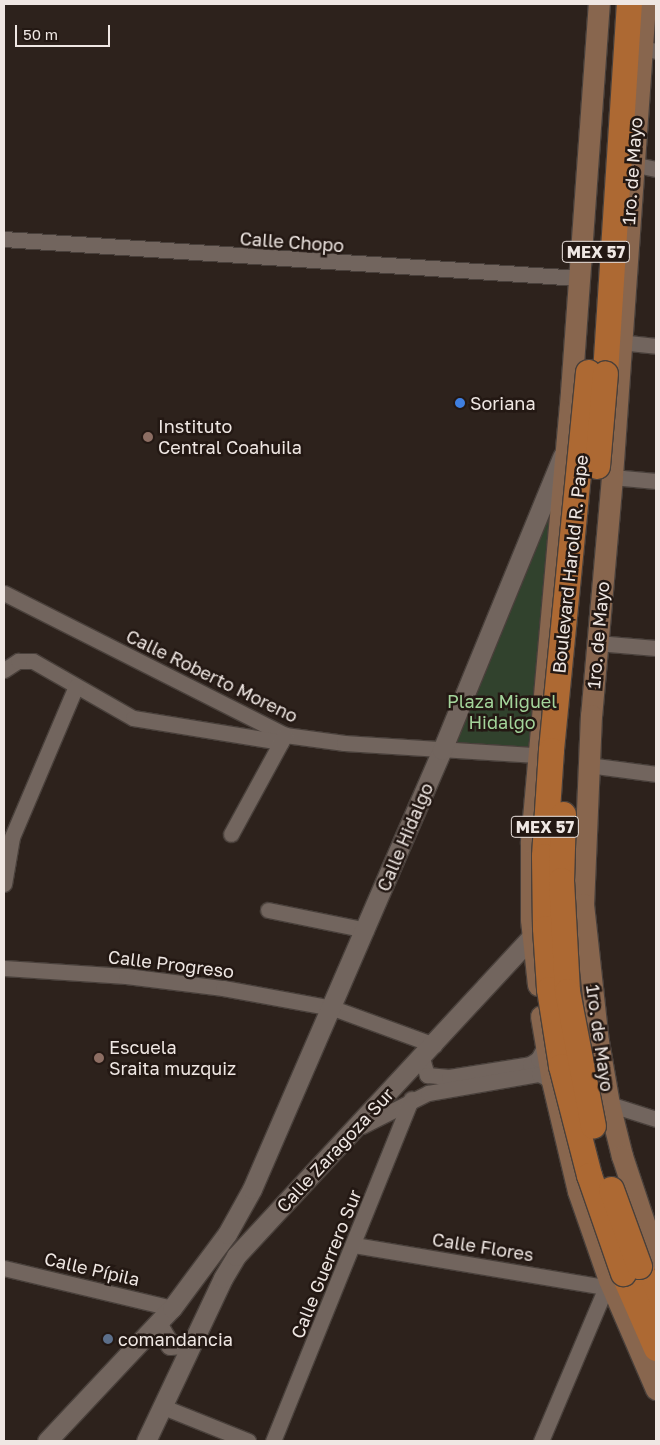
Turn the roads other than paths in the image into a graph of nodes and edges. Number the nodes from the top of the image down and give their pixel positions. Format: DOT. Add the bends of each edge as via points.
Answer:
graph roads {
  1 [pos="599,4"];
  2 [pos="614,4"];
  3 [pos="629,4"];
  4 [pos="645,4"];
  5 [pos="649,50"];
  6 [pos="611,133"];
  7 [pos="632,164"];
  8 [pos="656,169"];
  9 [pos="4,239"];
  10 [pos="579,278"];
  11 [pos="619,342"];
  12 [pos="656,346"];
  13 [pos="566,441"];
  14 [pos="612,477"];
  15 [pos="656,481"];
  16 [pos="4,593"];
  17 [pos="597,643"];
  18 [pos="656,648"];
  19 [pos="4,670"];
  20 [pos="76,686"];
  21 [pos="283,738"];
  22 [pos="442,750"];
  23 [pos="537,755"];
  24 [pos="588,765"];
  25 [pos="656,774"];
  26 [pos="230,834"];
  27 [pos="4,884"];
  28 [pos="583,904"];
  29 [pos="268,910"];
  30 [pos="366,930"];
  31 [pos="532,936"];
  32 [pos="4,968"];
  33 [pos="590,973"];
  34 [pos="537,979"];
  35 [pos="333,1008"];
  36 [pos="545,1046"];
  37 [pos="428,1051"];
  38 [pos="552,1081"];
  39 [pos="411,1099"];
  40 [pos="609,1104"];
  41 [pos="656,1119"];
  42 [pos="357,1129"];
  43 [pos="354,1245"];
  44 [pos="4,1268"];
  45 [pos="627,1273"];
  46 [pos="656,1304"];
  47 [pos="172,1308"];
  48 [pos="158,1325"];
  49 [pos="195,1336"];
  50 [pos="656,1348"];
  51 [pos="656,1389"];
  52 [pos="161,1406"];
  53 [pos="47,1441"];
  54 [pos="146,1441"];
  55 [pos="248,1441"];
  56 [pos="273,1441"];
  57 [pos="541,1441"];
  1 -- 10 [label="main road"];
  2 -- 6 [label="highway, Boulevard Harold R. Pape / MEX 57"];
  3 -- 6 [label="highway, Boulevard Harold R. Pape / MEX 57"];
  4 -- 5 [label="main road, 1ro. de Mayo"];
  5 -- 7 [label="main road, 1ro. de Mayo"];
  6 -- 45 [label="highway, Boulevard Harold R. Pape / MEX 57, bridge" via="596,373 550,750 544,856 545,928 549,989 561,1066 589,1175"];
  7 -- 8 [label="street"];
  7 -- 11 [label="main road, 1ro. de Mayo"];
  9 -- 10 [label="street, Calle Chopo"];
  10 -- 13 [label="main road"];
  11 -- 12 [label="street"];
  11 -- 14 [label="main road, 1ro. de Mayo"];
  13 -- 22 [label="street, Calle Hidalgo"];
  13 -- 23 [label="main road"];
  14 -- 15 [label="street"];
  14 -- 17 [label="main road, 1ro. de Mayo"];
  16 -- 21 [label="street, Calle Roberto Moreno"];
  17 -- 18 [label="street"];
  17 -- 24 [label="main road, 1ro. de Mayo"];
  19 -- 20 [label="street" via="10,664 26,660"];
  20 -- 21 [label="street" via="122,713 145,721"];
  20 -- 27 [label="street" via="12,837"];
  21 -- 22 [label="street, Calle Roberto Moreno"];
  21 -- 26 [label="street"];
  22 -- 23 [label="street, Calle Roberto Moreno"];
  22 -- 30 [label="street, Calle Hidalgo"];
  23 -- 31 [label="main road" via="530,874"];
  24 -- 25 [label="street"];
  24 -- 28 [label="main road, 1ro. de Mayo"];
  28 -- 31 [label="street, Calle Zaragoza Sur" via="549,921"];
  28 -- 33 [label="main road, 1ro. de Mayo"];
  29 -- 30 [label="street"];
  30 -- 35 [label="street, Calle Hidalgo"];
  31 -- 34 [label="main road"];
  31 -- 37 [label="street, Calle Zaragoza Sur"];
  32 -- 35 [label="street, Calle Progreso" via="173,981"];
  33 -- 34 [label="main road" via="580,965 558,962 542,971"];
  33 -- 40 [label="main road, 1ro. de Mayo"];
  34 -- 36 [label="main road"];
  35 -- 37 [label="street, Calle Progreso"];
  35 -- 47 [label="street, Calle Hidalgo" via="252,1189 227,1234"];
  36 -- 37 [label="street" via="538,1059 530,1064 449,1077 427,1075"];
  36 -- 38 [label="main road"];
  37 -- 42 [label="street, Calle Zaragoza Sur"];
  38 -- 39 [label="street" via="539,1074 474,1083"];
  38 -- 45 [label="main road" via="572,1168"];
  39 -- 42 [label="street"];
  39 -- 43 [label="street, Calle Guerrero Sur"];
  40 -- 41 [label="street"];
  40 -- 45 [label="main road, 1ro. de Mayo" via="622,1156"];
  42 -- 49 [label="street, Calle Zaragoza Sur" via="236,1256"];
  43 -- 45 [label="street, Calle Flores"];
  43 -- 56 [label="street, Calle Guerrero Sur"];
  44 -- 47 [label="street, Calle Pípila"];
  45 -- 46 [label="highway, Boulevard Harold R. Pape / MEX 57"];
  45 -- 50 [label="highway, Boulevard Harold R. Pape / MEX 57"];
  45 -- 51 [label="main road"];
  45 -- 57 [label="street"];
  47 -- 48 [label="street, Calle Hidalgo"];
  47 -- 49 [label="street" via="190,1313"];
  48 -- 49 [label="street" via="170,1345"];
  48 -- 53 [label="street, Calle Hidalgo"];
  49 -- 52 [label="street, Calle Zaragoza Sur"];
  52 -- 54 [label="street, Calle Zaragoza Sur"];
  52 -- 55 [label="street"];
}
